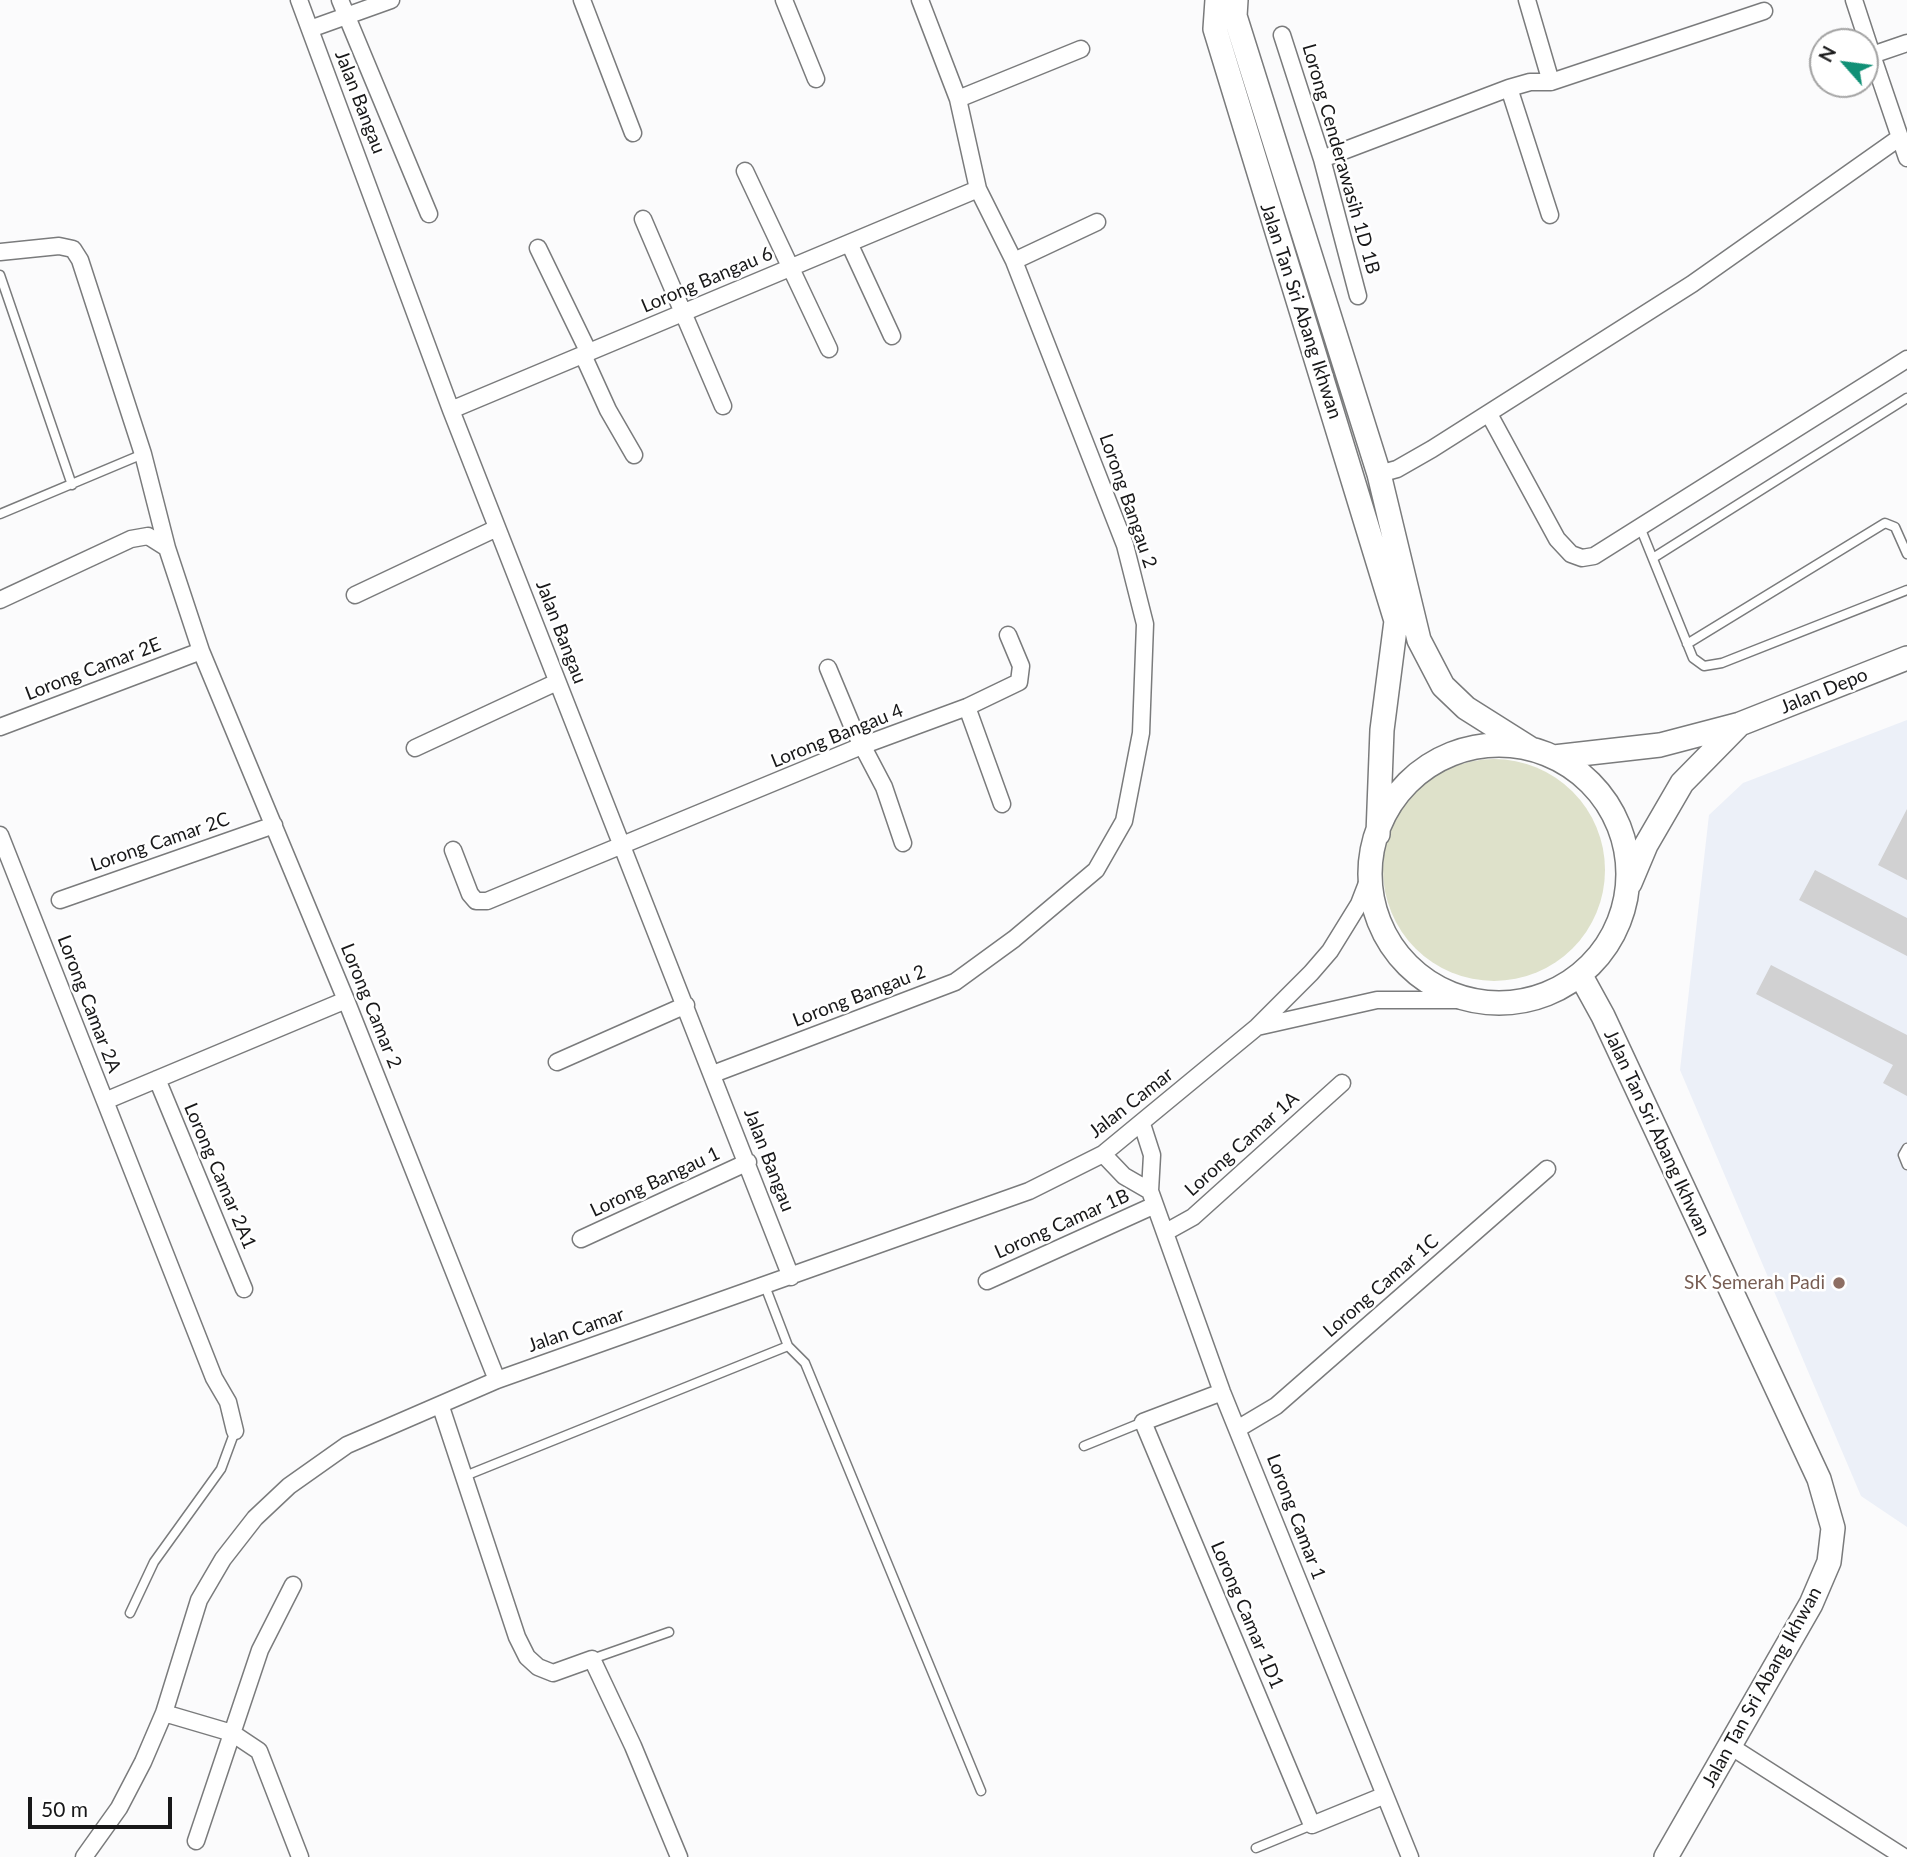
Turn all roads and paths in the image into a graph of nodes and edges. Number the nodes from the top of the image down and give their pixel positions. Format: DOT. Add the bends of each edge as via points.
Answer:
graph roads {
  1 [pos="299,0"];
  2 [pos="340,0"];
  3 [pos="391,0"];
  4 [pos="582,0"];
  5 [pos="784,0"];
  6 [pos="920,0"];
  7 [pos="1217,0"];
  8 [pos="1236,0"];
  9 [pos="1527,0"];
  10 [pos="1854,0"];
  11 [pos="1764,10"];
  12 [pos="347,18"];
  13 [pos="1863,28"];
  14 [pos="310,29"];
  15 [pos="1282,35"];
  16 [pos="1907,43"];
  17 [pos="1081,49"];
  18 [pos="1879,53"];
  19 [pos="1879,77"];
  20 [pos="816,79"];
  21 [pos="1551,82"];
  22 [pos="1509,88"];
  23 [pos="958,99"];
  24 [pos="633,133"];
  25 [pos="1899,138"];
  26 [pos="1907,158"];
  27 [pos="1322,159"];
  28 [pos="745,171"];
  29 [pos="978,189"];
  30 [pos="429,214"];
  31 [pos="1550,215"];
  32 [pos="643,219"];
  33 [pos="1097,222"];
  34 [pos="849,243"];
  35 [pos="538,248"];
  36 [pos="0,252"];
  37 [pos="1014,261"];
  38 [pos="790,268"];
  39 [pos="0,275"];
  40 [pos="1358,296"];
  41 [pos="684,313"];
  42 [pos="892,336"];
  43 [pos="829,349"];
  44 [pos="586,354"];
  45 [pos="1907,359"];
  46 [pos="1907,398"];
  47 [pos="723,406"];
  48 [pos="451,410"];
  49 [pos="1489,414"];
  50 [pos="143,454"];
  51 [pos="634,456"];
  52 [pos="1378,474"];
  53 [pos="72,485"];
  54 [pos="0,514"];
  55 [pos="1640,527"];
  56 [pos="498,528"];
  57 [pos="167,548"];
  58 [pos="1907,554"];
  59 [pos="1653,558"];
  60 [pos="1907,590"];
  61 [pos="355,595"];
  62 [pos="0,600"];
  63 [pos="1405,619"];
  64 [pos="1008,635"];
  65 [pos="1687,644"];
  66 [pos="201,651"];
  67 [pos="1907,658"];
  68 [pos="828,668"];
  69 [pos="557,682"];
  70 [pos="968,707"];
  71 [pos="1740,724"];
  72 [pos="0,727"];
  73 [pos="864,745"];
  74 [pos="415,748"];
  75 [pos="1531,749"];
  76 [pos="1553,757"];
  77 [pos="1003,804"];
  78 [pos="274,825"];
  79 [pos="1378,834"];
  80 [pos="0,835"];
  81 [pos="903,843"];
  82 [pos="623,845"];
  83 [pos="453,850"];
  84 [pos="1371,873"];
  85 [pos="1629,886"];
  86 [pos="60,900"];
  87 [pos="1581,976"];
  88 [pos="346,1000"];
  89 [pos="1471,1000"];
  90 [pos="686,1005"];
  91 [pos="1257,1027"];
  92 [pos="557,1062"];
  93 [pos="713,1074"];
  94 [pos="157,1079"];
  95 [pos="1342,1083"];
  96 [pos="105,1101"];
  97 [pos="1142,1124"];
  98 [pos="1907,1148"];
  99 [pos="1102,1154"];
  100 [pos="748,1162"];
  101 [pos="1907,1165"];
  102 [pos="1546,1169"];
  103 [pos="1152,1198"];
  104 [pos="1167,1232"];
  105 [pos="581,1239"];
  106 [pos="791,1277"];
  107 [pos="987,1281"];
  108 [pos="765,1286"];
  109 [pos="244,1289"];
  110 [pos="788,1346"];
  111 [pos="497,1380"];
  112 [pos="1222,1392"];
  113 [pos="441,1406"];
  114 [pos="1143,1422"];
  115 [pos="1239,1429"];
  116 [pos="235,1431"];
  117 [pos="1084,1446"];
  118 [pos="465,1476"];
  119 [pos="293,1585"];
  120 [pos="130,1613"];
  121 [pos="669,1632"];
  122 [pos="592,1659"];
  123 [pos="164,1713"];
  124 [pos="232,1733"];
  125 [pos="1730,1746"];
  126 [pos="981,1791"];
  127 [pos="1383,1796"];
  128 [pos="1312,1825"];
  129 [pos="196,1841"];
  130 [pos="1256,1848"];
  131 [pos="84,1857"];
  132 [pos="300,1857"];
  133 [pos="679,1857"];
  134 [pos="1410,1857"];
  135 [pos="1666,1857"];
  136 [pos="1904,1857"];
  1 -- 14 [label="street, Jalan Bangau"];
  2 -- 12 [label="street"];
  3 -- 12 [label="street"];
  4 -- 24 [label="street"];
  5 -- 20 [label="street"];
  6 -- 23 [label="street, Lorong Bangau 2"];
  7 -- 63 [label="street, Jalan Tan Sri Abang Ikhwan" via="1215,29"];
  8 -- 52 [label="street, Jalan Tan Sri Abang Ikhwan" via="1235,16"];
  9 -- 21 [label="street"];
  10 -- 13 [label="street"];
  11 -- 21 [label="street"];
  12 -- 14 [label="street"];
  12 -- 30 [label="street"];
  14 -- 48 [label="street, Jalan Bangau"];
  15 -- 27 [label="street, Lorong Cenderawasih 1D 1B"];
  16 -- 18 [label="street"];
  17 -- 23 [label="street"];
  19 -- 25 [label="street"];
  21 -- 22 [label="street"];
  22 -- 27 [label="street"];
  22 -- 31 [label="street"];
  23 -- 29 [label="street, Lorong Bangau 2"];
  25 -- 26 [label="street"];
  25 -- 49 [label="street" via="1692,284"];
  27 -- 40 [label="street, Lorong Cenderawasih 1D 1B"];
  28 -- 38 [label="street"];
  29 -- 34 [label="street, Lorong Bangau 6"];
  29 -- 37 [label="street, Lorong Bangau 2"];
  32 -- 41 [label="street"];
  33 -- 37 [label="street"];
  34 -- 38 [label="street, Lorong Bangau 6"];
  34 -- 42 [label="street"];
  35 -- 44 [label="street"];
  36 -- 50 [label="street, Lorong Camar 2" via="60,246 73,249"];
  37 -- 93 [label="street, Lorong Bangau 2" via="1125,545 1144,624 1141,733 1124,821 1096,870 955,982"];
  38 -- 41 [label="street, Lorong Bangau 6"];
  38 -- 43 [label="street"];
  39 -- 53 [label="lane"];
  41 -- 44 [label="street, Lorong Bangau 6"];
  41 -- 47 [label="street"];
  44 -- 48 [label="street, Lorong Bangau 6"];
  44 -- 51 [label="street" via="608,410"];
  45 -- 55 [label="street"];
  46 -- 59 [label="lane"];
  48 -- 56 [label="street, Jalan Bangau"];
  49 -- 52 [label="street" via="1397,469"];
  49 -- 55 [label="street" via="1557,539 1571,554 1594,556"];
  50 -- 53 [label="lane"];
  50 -- 57 [label="street, Lorong Camar 2"];
  52 -- 63 [label="street, Jalan Tan Sri Abang Ikhwan"];
  53 -- 54 [label="lane"];
  55 -- 59 [label="lane"];
  56 -- 61 [label="street"];
  56 -- 69 [label="street, Jalan Bangau"];
  57 -- 62 [label="street" via="148,536 131,539"];
  57 -- 66 [label="street, Lorong Camar 2"];
  58 -- 65 [label="lane" via="1895,527 1885,523"];
  59 -- 65 [label="lane"];
  60 -- 65 [label="lane" via="1722,663 1704,666 1693,658"];
  63 -- 75 [label="street" via="1443,686 1466,708"];
  63 -- 79 [label="street" via="1382,730"];
  64 -- 70 [label="street, Lorong Bangau 4" via="1021,666 1019,682"];
  66 -- 72 [label="street, Lorong Camar 2E"];
  66 -- 78 [label="street, Lorong Camar 2"];
  67 -- 71 [label="street, Jalan Depo"];
  68 -- 73 [label="street" via="852,728"];
  69 -- 74 [label="street"];
  69 -- 82 [label="street, Jalan Bangau"];
  70 -- 73 [label="street, Lorong Bangau 4"];
  70 -- 77 [label="street"];
  71 -- 76 [label="street, Jalan Depo" via="1660,745"];
  71 -- 85 [label="street" via="1682,783 1646,845"];
  73 -- 81 [label="street"];
  73 -- 82 [label="street, Lorong Bangau 4"];
  75 -- 76 [label="street"];
  75 -- 79 [label="street" via="1469,749 1429,766 1395,799"];
  76 -- 85 [label="street" via="1585,777 1611,810 1624,843"];
  78 -- 86 [label="street, Lorong Camar 2C"];
  78 -- 88 [label="street, Lorong Camar 2"];
  79 -- 84 [label="street"];
  80 -- 96 [label="street, Lorong Camar 2A"];
  82 -- 83 [label="street, Lorong Bangau 4" via="488,901 476,901 470,894"];
  82 -- 90 [label="street, Jalan Bangau"];
  84 -- 89 [label="street" via="1376,913 1404,961 1434,986"];
  84 -- 91 [label="street, Jalan Camar" via="1359,904 1330,951"];
  85 -- 87 [label="street" via="1611,938"];
  87 -- 89 [label="street" via="1530,999 1508,1003"];
  87 -- 125 [label="street, Jalan Tan Sri Abang Ikhwan" via="1819,1479 1833,1528 1829,1562 1811,1604"];
  88 -- 94 [label="street, Lorong Camar 2A"];
  88 -- 111 [label="street, Lorong Camar 2"];
  89 -- 91 [label="street, Jalan Camar" via="1377,1000"];
  90 -- 92 [label="street"];
  90 -- 93 [label="street, Jalan Bangau"];
  91 -- 97 [label="street, Jalan Camar"];
  93 -- 100 [label="street, Jalan Bangau"];
  94 -- 96 [label="street, Lorong Camar 2A"];
  94 -- 109 [label="street, Lorong Camar 2A1"];
  95 -- 104 [label="street, Lorong Camar 1A" via="1193,1217"];
  96 -- 116 [label="street" via="214,1378 228,1402"];
  97 -- 99 [label="street, Jalan Camar"];
  97 -- 103 [label="street, Lorong Camar 1" via="1152,1155"];
  98 -- 101 [label="lane" via="1903,1155"];
  99 -- 103 [label="street"];
  99 -- 106 [label="street, Jalan Camar" via="1029,1191"];
  100 -- 105 [label="street, Lorong Bangau 1"];
  100 -- 106 [label="street, Jalan Bangau"];
  102 -- 115 [label="street, Lorong Camar 1C" via="1276,1406"];
  103 -- 104 [label="street, Lorong Camar 1"];
  103 -- 107 [label="street, Lorong Camar 1B"];
  104 -- 112 [label="street, Lorong Camar 1"];
  106 -- 108 [label="street, Jalan Camar"];
  108 -- 110 [label="lane"];
  108 -- 111 [label="street, Jalan Camar"];
  110 -- 118 [label="lane"];
  110 -- 126 [label="lane" via="805,1363"];
  111 -- 113 [label="street, Jalan Camar"];
  112 -- 114 [label="street"];
  112 -- 115 [label="street, Lorong Camar 1"];
  113 -- 118 [label="street"];
  113 -- 123 [label="street, Jalan Camar" via="347,1445 289,1486 255,1518 199,1600"];
  114 -- 117 [label="lane"];
  114 -- 128 [label="street, Lorong Camar 1D1"];
  115 -- 127 [label="street, Lorong Camar 1"];
  116 -- 120 [label="lane" via="220,1469 154,1562"];
  118 -- 122 [label="street" via="527,1657 553,1673"];
  119 -- 124 [label="street" via="260,1650"];
  121 -- 122 [label="lane"];
  122 -- 133 [label="street"];
  123 -- 124 [label="street"];
  123 -- 131 [label="street, Jalan Camar" via="119,1808"];
  124 -- 129 [label="street"];
  124 -- 132 [label="street" via="259,1751"];
  125 -- 135 [label="street, Jalan Tan Sri Abang Ikhwan"];
  125 -- 136 [label="street"];
  127 -- 128 [label="street"];
  127 -- 134 [label="street, Lorong Camar 1"];
  128 -- 130 [label="lane"];
}
